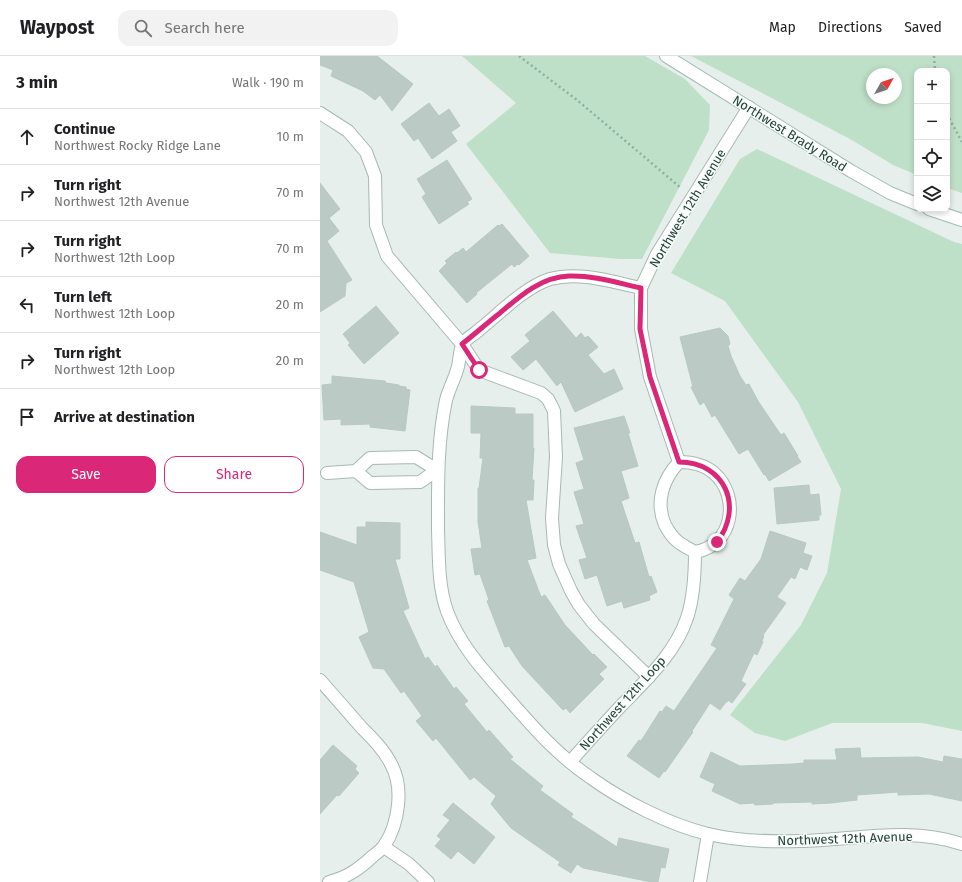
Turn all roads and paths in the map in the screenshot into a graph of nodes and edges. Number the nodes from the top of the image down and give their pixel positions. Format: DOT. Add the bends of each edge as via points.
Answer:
graph roads {
  1 [pos="519,56"];
  2 [pos="666,56"];
  3 [pos="934,56"];
  4 [pos="935,68"];
  5 [pos="750,107"];
  6 [pos="320,113"];
  7 [pos="950,120"];
  8 [pos="962,142"];
  9 [pos="692,198"];
  10 [pos="914,203"];
  11 [pos="938,212"];
  12 [pos="962,220"];
  13 [pos="641,288"];
  14 [pos="462,344"];
  15 [pos="679,462"];
  16 [pos="438,470"];
  17 [pos="356,471"];
  18 [pos="327,473"];
  19 [pos="695,552"];
  20 [pos="649,676"];
  21 [pos="320,680"];
  22 [pos="570,762"];
  23 [pos="708,834"];
  24 [pos="962,844"];
  25 [pos="384,846"];
  26 [pos="329,882"];
  27 [pos="428,882"];
  28 [pos="700,882"];
  1 -- 9 [label="path" via="577,100"];
  2 -- 5 [label="street, Northwest Brady Road"];
  3 -- 4 [label="path"];
  5 -- 9 [label="street, Northwest 12th Avenue"];
  5 -- 10 [label="street, Northwest Brady Road" via="851,171 890,193"];
  6 -- 14 [label="street" via="348,131 366,152 375,176 376,225 387,256"];
  7 -- 8 [label="path"];
  9 -- 13 [label="street, Northwest 12th Avenue" via="657,254"];
  11 -- 12 [label="street"];
  13 -- 14 [label="street" via="581,276 548,280 522,295"];
  13 -- 15 [label="street" via="640,329 650,377"];
  14 -- 16 [label="street, Northwest 12th Avenue" via="457,370 446,400"];
  14 -- 20 [label="street" via="479,370 541,393 548,399 554,410 556,457 552,518 554,545 559,564 579,605 594,624"];
  15 -- 19 [label="street" via="667,478 660,511 675,540"];
  15 -- 19 [label="street" via="695,463 713,472 728,495 729,517 725,530 714,545"];
  16 -- 17 [label="street" via="420,482 370,483"];
  16 -- 17 [label="street" via="416,457 370,458"];
  16 -- 22 [label="street, Northwest 12th Avenue" via="440,578 452,623 478,663 543,739"];
  17 -- 18 [label="street"];
  19 -- 20 [label="street, Northwest 12th Loop" via="695,581 686,618 677,640"];
  20 -- 22 [label="street, Northwest 12th Loop"];
  21 -- 25 [label="street" via="382,750 391,764 397,780 398,793 392,830"];
  22 -- 23 [label="street, Northwest 12th Avenue" via="613,792 652,813"];
  23 -- 24 [label="street, Northwest 12th Avenue" via="801,841 908,834"];
  23 -- 28 [label="street"];
  25 -- 26 [label="street" via="356,871"];
  25 -- 27 [label="street"];
}
